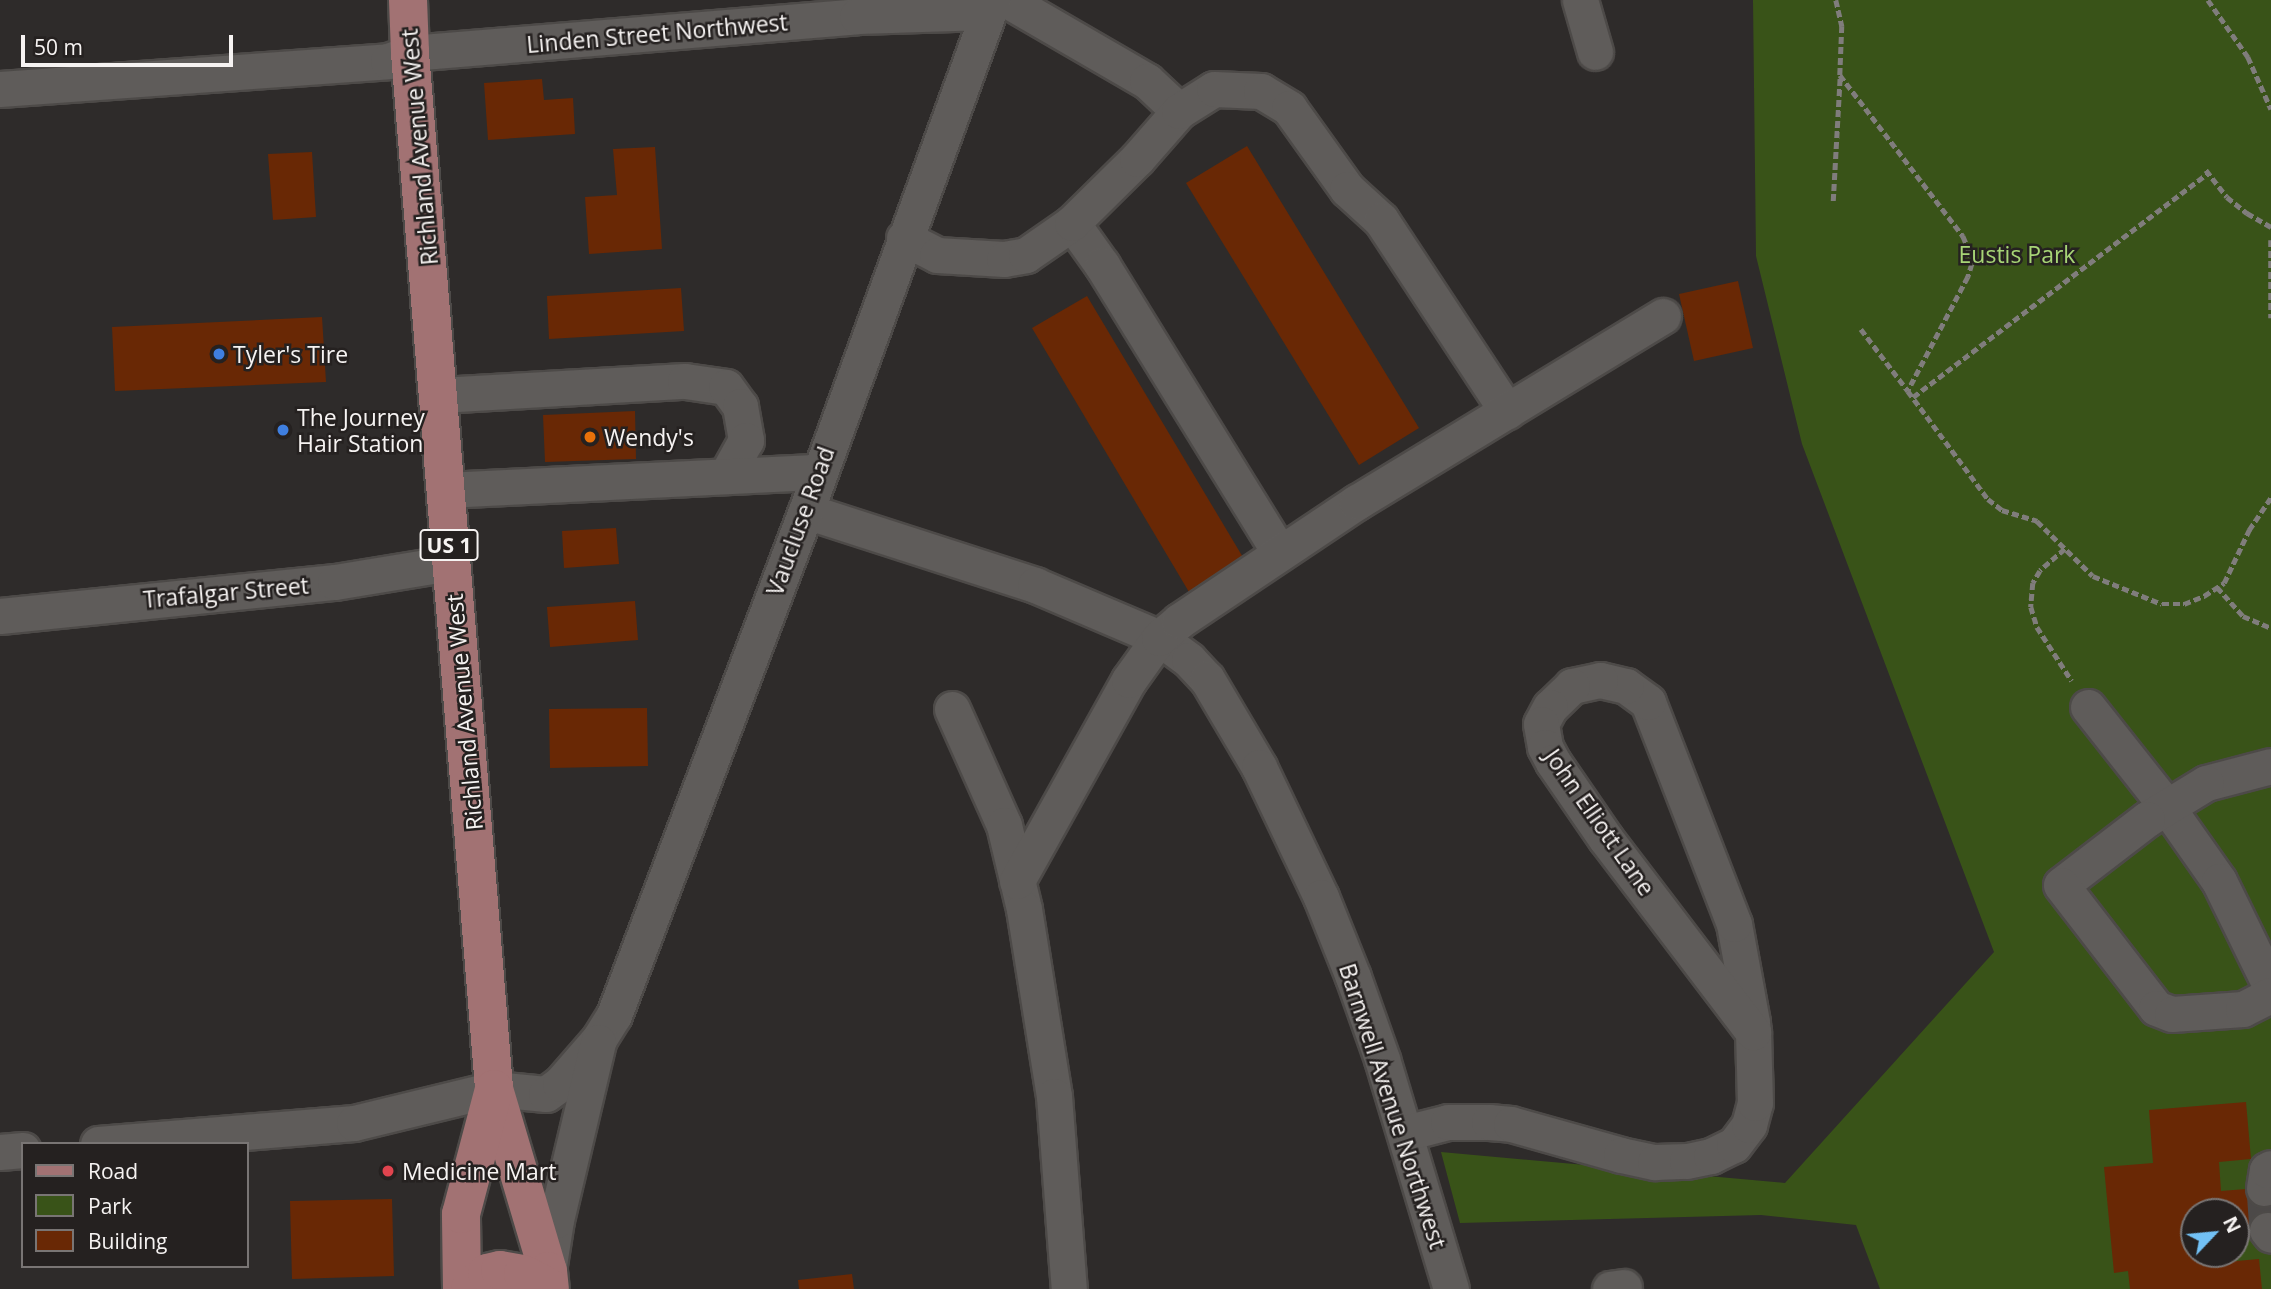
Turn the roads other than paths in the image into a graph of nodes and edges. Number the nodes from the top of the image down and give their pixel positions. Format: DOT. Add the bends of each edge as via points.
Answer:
graph roads {
  1 [pos="408,0"];
  2 [pos="1580,0"];
  3 [pos="996,4"];
  4 [pos="1595,52"];
  5 [pos="410,53"];
  6 [pos="0,89"];
  7 [pos="1179,111"];
  8 [pos="1072,223"];
  9 [pos="904,238"];
  10 [pos="1663,316"];
  11 [pos="440,395"];
  12 [pos="1507,411"];
  13 [pos="819,472"];
  14 [pos="726,476"];
  15 [pos="445,490"];
  16 [pos="806,511"];
  17 [pos="1279,552"];
  18 [pos="450,563"];
  19 [pos="0,616"];
  20 [pos="1159,638"];
  21 [pos="2088,707"];
  22 [pos="952,709"];
  23 [pos="2271,766"];
  24 [pos="2167,807"];
  25 [pos="1017,881"];
  26 [pos="2271,987"];
  27 [pos="2271,995"];
  28 [pos="1753,1032"];
  29 [pos="599,1039"];
  30 [pos="494,1089"];
  31 [pos="1405,1133"];
  32 [pos="122,1142"];
  33 [pos="21,1150"];
  34 [pos="0,1152"];
  35 [pos="549,1283"];
  36 [pos="462,1289"];
  37 [pos="470,1289"];
  38 [pos="1069,1289"];
  39 [pos="1451,1289"];
  1 -- 5 [label="main road, Richland Avenue West / US 1"];
  2 -- 4 [label="street"];
  3 -- 5 [label="street, Linden Street Northwest"];
  3 -- 7 [label="street" via="1147,81"];
  3 -- 9 [label="street, Vaucluse Road"];
  5 -- 6 [label="street, Linden Street Northwest" via="388,61"];
  5 -- 11 [label="main road, Richland Avenue West / US 1"];
  7 -- 8 [label="street"];
  7 -- 12 [label="street" via="1213,89 1261,90 1289,108 1347,189 1381,220"];
  8 -- 9 [label="street" via="1026,255 1004,259 937,255"];
  8 -- 17 [label="street"];
  9 -- 13 [label="street, Vaucluse Road"];
  10 -- 12 [label="street"];
  11 -- 14 [label="street" via="685,381 726,387 740,406 746,440"];
  11 -- 15 [label="main road, Richland Avenue West / US 1"];
  12 -- 17 [label="street"];
  13 -- 14 [label="street"];
  13 -- 16 [label="street, Vaucluse Road"];
  14 -- 15 [label="street"];
  15 -- 18 [label="main road, Richland Avenue West / US 1"];
  16 -- 20 [label="street, Barnwell Avenue Northwest" via="1035,585"];
  16 -- 29 [label="street, Vaucluse Road" via="614,1015"];
  17 -- 20 [label="street"];
  18 -- 19 [label="street, Trafalgar Street" via="335,582"];
  18 -- 30 [label="main road, Richland Avenue West / US 1"];
  20 -- 25 [label="street" via="1129,680"];
  20 -- 31 [label="street, Barnwell Avenue Northwest" via="1207,680 1259,767 1353,977"];
  21 -- 24 [label="street"];
  22 -- 25 [label="street" via="1004,825"];
  23 -- 24 [label="street" via="2207,783"];
  24 -- 26 [label="street" via="2219,881"];
  24 -- 27 [label="street" via="2061,886 2156,1008 2172,1014 2243,1009"];
  25 -- 38 [label="street" via="1054,1096"];
  28 -- 28 [label="street, John Elliott Lane" via="1734,924 1648,702 1626,686 1600,680 1572,686 1550,707 1541,724 1545,747 1606,839"];
  28 -- 31 [label="street, John Elliott Lane" via="1755,1102 1749,1125 1734,1145 1711,1156 1654,1162 1489,1122 1448,1122"];
  29 -- 30 [label="street" via="560,1084 545,1094"];
  29 -- 35 [label="street" via="556,1220"];
  30 -- 32 [label="street" via="354,1123"];
  30 -- 35 [label="main road, Richland Avenue West / US 1"];
  30 -- 36 [label="main road, Richland Avenue West / US 1" via="461,1214"];
  31 -- 39 [label="street, Barnwell Avenue Northwest"];
  33 -- 34 [label="street"];
  35 -- 37 [label="main road" via="500,1270 487,1273"];
}
